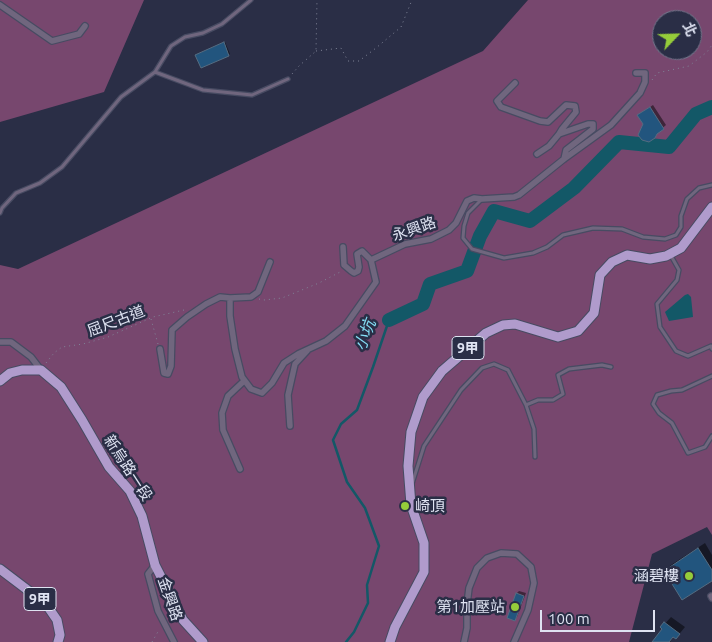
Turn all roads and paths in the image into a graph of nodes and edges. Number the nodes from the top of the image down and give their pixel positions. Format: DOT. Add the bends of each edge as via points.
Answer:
graph roads {
  1 [pos="251,0"];
  2 [pos="317,0"];
  3 [pos="412,0"];
  4 [pos="0,5"];
  5 [pos="85,26"];
  6 [pos="712,45"];
  7 [pos="316,51"];
  8 [pos="155,72"];
  9 [pos="636,73"];
  10 [pos="288,79"];
  11 [pos="515,83"];
  12 [pos="640,93"];
  13 [pos="559,134"];
  14 [pos="537,154"];
  15 [pos="564,159"];
  16 [pos="712,185"];
  17 [pos="482,199"];
  18 [pos="712,207"];
  19 [pos="0,213"];
  20 [pos="344,247"];
  21 [pos="670,254"];
  22 [pos="371,260"];
  23 [pos="270,262"];
  24 [pos="348,269"];
  25 [pos="251,297"];
  26 [pos="230,298"];
  27 [pos="187,309"];
  28 [pos="151,318"];
  29 [pos="0,342"];
  30 [pos="160,349"];
  31 [pos="712,349"];
  32 [pos="309,350"];
  33 [pos="611,367"];
  34 [pos="41,370"];
  35 [pos="712,376"];
  36 [pos="0,381"];
  37 [pos="244,381"];
  38 [pos="526,405"];
  39 [pos="290,426"];
  40 [pos="712,436"];
  41 [pos="535,457"];
  42 [pos="240,469"];
  43 [pos="410,489"];
  44 [pos="155,565"];
  45 [pos="0,569"];
  46 [pos="160,628"];
  47 [pos="58,642"];
  48 [pos="152,642"];
  49 [pos="174,642"];
  50 [pos="203,642"];
  51 [pos="390,642"];
  52 [pos="464,642"];
  53 [pos="514,642"];
  1 -- 8 [label="lane" via="222,24 185,37 171,46"];
  2 -- 7 [label="path"];
  3 -- 7 [label="path" via="401,27 359,61 348,61 341,48"];
  4 -- 5 [label="street" via="52,41 79,34"];
  6 -- 12 [label="path" via="689,66 656,73"];
  7 -- 10 [label="path"];
  8 -- 10 [label="lane" via="203,90 252,95"];
  8 -- 19 [label="lane" via="122,97 62,167 40,183 16,193"];
  9 -- 12 [label="street" via="645,73"];
  11 -- 13 [label="street" via="497,101 501,107 548,122 566,106 575,106 576,112"];
  12 -- 15 [label="street, 永興路" via="611,125"];
  13 -- 14 [label="street"];
  13 -- 15 [label="street" via="593,124 593,129 566,150"];
  15 -- 17 [label="street, 永興路" via="520,195"];
  16 -- 17 [label="lane" via="699,188 687,199 676,235 665,239 643,237 622,229 593,228 564,235 534,253 504,258 472,249 463,238 468,214"];
  17 -- 22 [label="street, 永興路" via="467,201 449,230 431,239 405,244"];
  18 -- 21 [label="main road" via="681,248"];
  20 -- 24 [label="street" via="344,265"];
  21 -- 31 [label="lane" via="679,270 676,280 657,304 660,327 676,351 682,354 688,356 711,346"];
  21 -- 43 [label="main road, 9甲" via="650,259 626,256 612,262 600,275 594,313 578,332 558,337 515,324 503,325 486,333 442,370 423,397 411,432"];
  22 -- 24 [label="street" via="362,250 357,254 358,271 354,273"];
  22 -- 32 [label="street" via="376,282 366,298 345,326"];
  23 -- 25 [label="street" via="258,292"];
  24 -- 25 [label="path" via="282,298 264,300"];
  25 -- 26 [label="street"];
  26 -- 30 [label="street" via="220,297 206,304 172,330 168,374 164,373"];
  26 -- 37 [label="street" via="235,349"];
  27 -- 28 [label="path, 屈尺古道"];
  28 -- 30 [label="path"];
  28 -- 34 [label="path, 屈尺古道" via="108,337 62,347"];
  29 -- 34 [label="street" via="12,342 31,356"];
  32 -- 37 [label="street" via="284,363 262,393 251,389"];
  32 -- 39 [label="street" via="295,364 288,395"];
  33 -- 38 [label="lane" via="569,369 558,375 562,394 553,400 538,400"];
  34 -- 36 [label="main road" via="10,373"];
  34 -- 44 [label="main road, 新烏路一段" via="61,387 109,467 130,492 142,516"];
  35 -- 40 [label="lane" via="682,390 658,395 653,404 672,424 688,453 705,447"];
  37 -- 42 [label="street" via="228,396 222,413 223,430"];
  38 -- 41 [label="lane" via="534,430"];
  38 -- 43 [label="lane" via="508,370 494,364 482,368 461,390 424,446"];
  43 -- 51 [label="main road, 9甲" via="411,505 424,543 424,572"];
  44 -- 49 [label="street, 金興路" via="148,574 158,611"];
  44 -- 50 [label="main road, 新烏路一段" via="183,620"];
  45 -- 47 [label="main road, 9甲" via="46,604 57,620"];
  46 -- 48 [label="path"];
  52 -- 53 [label="street" via="469,588 477,568 487,558 501,553 518,554 531,567 534,584 528,610"];
}
